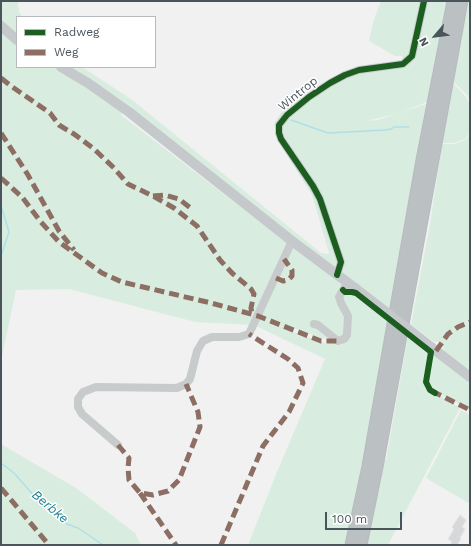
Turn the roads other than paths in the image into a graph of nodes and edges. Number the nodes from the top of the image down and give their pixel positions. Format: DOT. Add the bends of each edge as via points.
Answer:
graph roads {
  1 [pos="424,1"];
  2 [pos="453,1"];
  3 [pos="462,1"];
  4 [pos="1,26"];
  5 [pos="16,39"];
  6 [pos="63,68"];
  7 [pos="292,241"];
  8 [pos="337,275"];
  9 [pos="351,286"];
  10 [pos="314,324"];
  11 [pos="470,377"];
  12 [pos="118,445"];
  13 [pos="373,466"];
  14 [pos="351,545"];
  15 [pos="361,545"];
  1 -- 8 [label="street, Wintrop" via="412,56 403,64 359,70 344,75 309,97 279,125 281,139 320,199 341,262"];
  2 -- 13 [label="highway" via="422,160"];
  3 -- 13 [label="highway"];
  4 -- 5 [label="main road"];
  6 -- 7 [label="main road" via="99,90 159,135"];
  7 -- 8 [label="main road"];
  7 -- 12 [label="street" via="249,334 239,338 212,337 203,341 186,384 177,388 96,387 83,392 78,399 78,407 82,414"];
  8 -- 9 [label="main road"];
  9 -- 10 [label="street" via="339,297 348,316 344,338 338,341"];
  9 -- 11 [label="main road, bridge"];
  13 -- 14 [label="highway"];
  13 -- 15 [label="highway"];
}
